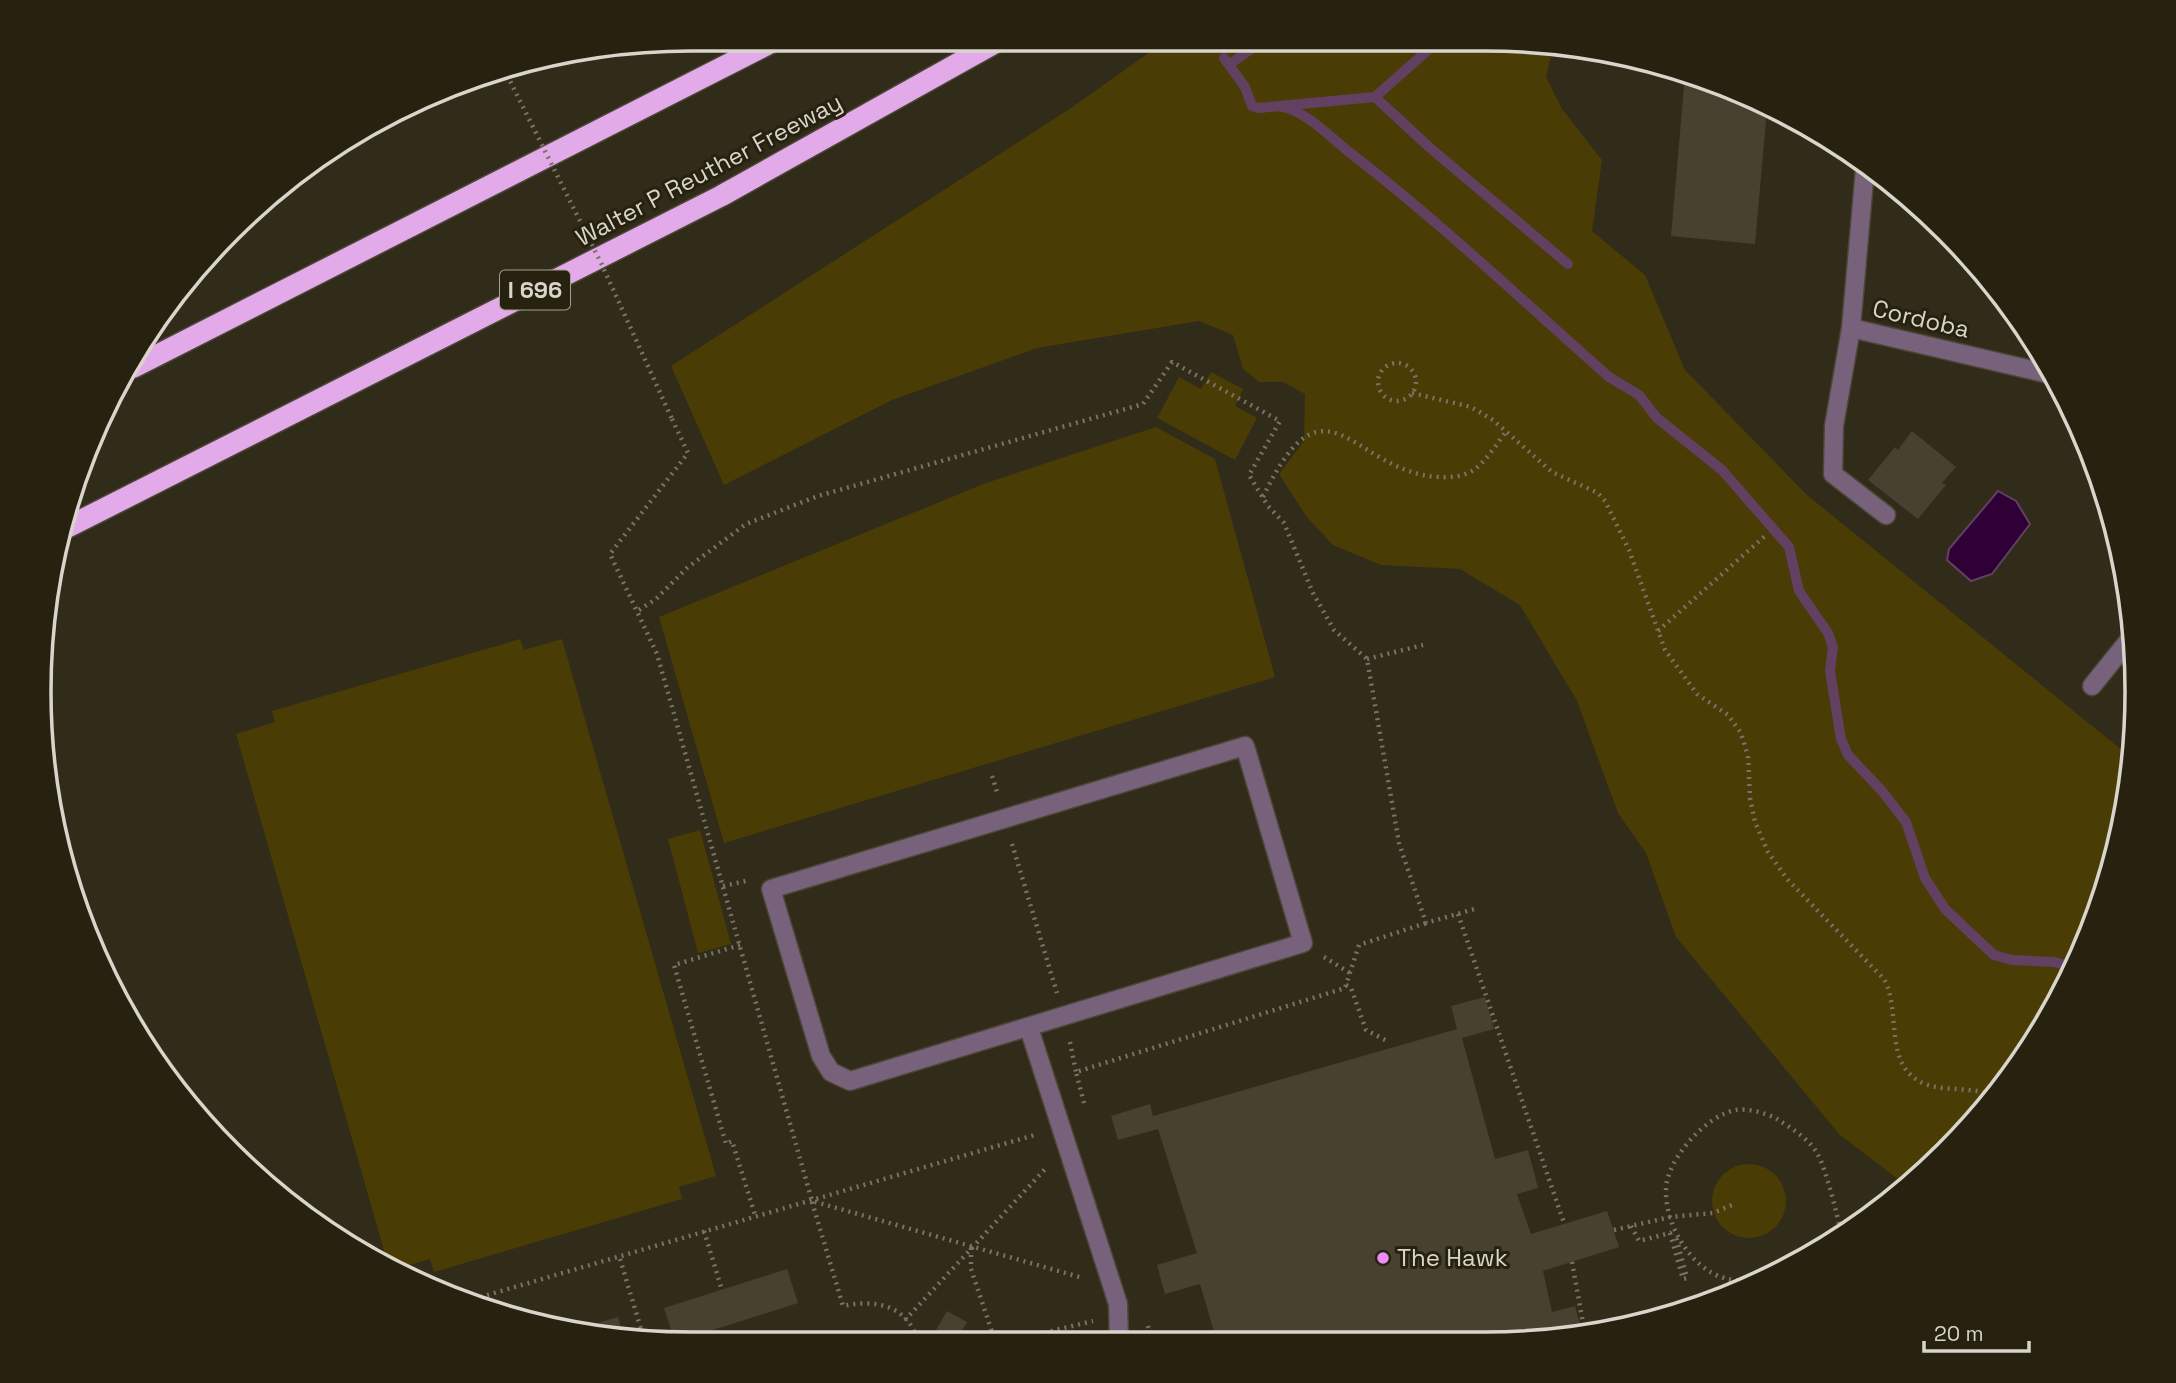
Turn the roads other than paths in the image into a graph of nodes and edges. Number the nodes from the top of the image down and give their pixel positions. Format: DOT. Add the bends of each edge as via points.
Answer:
graph roads {
  1 [pos="754,51"];
  2 [pos="980,51"];
  3 [pos="1864,176"];
  4 [pos="1851,328"];
  5 [pos="142,363"];
  6 [pos="2039,372"];
  7 [pos="1886,515"];
  8 [pos="74,523"];
  9 [pos="2124,647"];
  10 [pos="2092,686"];
  11 [pos="1028,1028"];
  12 [pos="1119,1332"];
  1 -- 5 [label="highway"];
  2 -- 8 [label="highway, Walter P Reuther Freeway / I 696" via="721,196"];
  3 -- 4 [label="street, Cordoba"];
  4 -- 6 [label="street, Cordoba"];
  4 -- 7 [label="street" via="1834,426 1833,474"];
  9 -- 10 [label="street"];
  11 -- 11 [label="street" via="1303,943 1245,746 771,889 821,1056 831,1072 850,1081"];
  11 -- 12 [label="street" via="1118,1304"];
}
